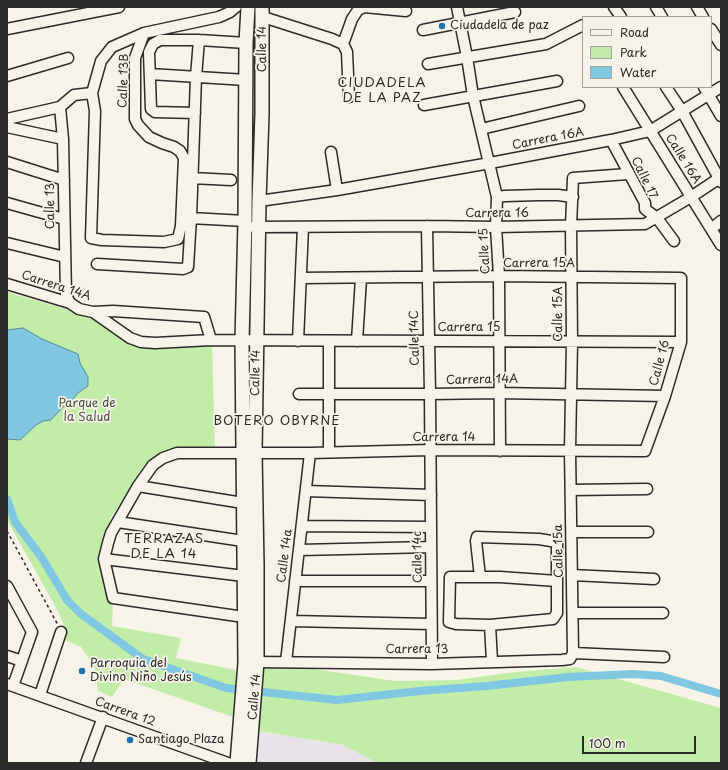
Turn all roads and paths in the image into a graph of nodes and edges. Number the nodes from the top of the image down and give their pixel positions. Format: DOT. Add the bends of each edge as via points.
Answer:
graph roads {
  1 [pos="119,7"];
  2 [pos="236,7"];
  3 [pos="248,7"];
  4 [pos="457,7"];
  5 [pos="614,7"];
  6 [pos="656,7"];
  7 [pos="697,7"];
  8 [pos="406,11"];
  9 [pos="262,12"];
  10 [pos="515,12"];
  11 [pos="620,16"];
  12 [pos="661,16"];
  13 [pos="702,16"];
  14 [pos="460,22"];
  15 [pos="582,26"];
  16 [pos="7,30"];
  17 [pos="423,30"];
  18 [pos="712,31"];
  19 [pos="144,33"];
  20 [pos="199,40"];
  21 [pos="246,43"];
  22 [pos="343,44"];
  23 [pos="721,45"];
  24 [pos="467,57"];
  25 [pos="68,58"];
  26 [pos="428,64"];
  27 [pos="150,74"];
  28 [pos="7,76"];
  29 [pos="196,77"];
  30 [pos="246,80"];
  31 [pos="557,80"];
  32 [pos="721,87"];
  33 [pos="624,88"];
  34 [pos="667,88"];
  35 [pos="706,91"];
  36 [pos="92,93"];
  37 [pos="473,96"];
  38 [pos="349,97"];
  39 [pos="424,105"];
  40 [pos="579,106"];
  41 [pos="60,107"];
  42 [pos="682,110"];
  43 [pos="195,113"];
  44 [pos="721,116"];
  45 [pos="7,119"];
  46 [pos="7,127"];
  47 [pos="481,129"];
  48 [pos="650,131"];
  49 [pos="63,139"];
  50 [pos="611,140"];
  51 [pos="331,152"];
  52 [pos="7,162"];
  53 [pos="490,163"];
  54 [pos="628,174"];
  55 [pos="192,178"];
  56 [pos="720,179"];
  57 [pos="64,180"];
  58 [pos="231,180"];
  59 [pos="337,190"];
  60 [pos="497,197"];
  61 [pos="691,197"];
  62 [pos="573,198"];
  63 [pos="259,201"];
  64 [pos="7,203"];
  65 [pos="191,218"];
  66 [pos="657,218"];
  67 [pos="64,219"];
  68 [pos="721,221"];
  69 [pos="245,224"];
  70 [pos="427,226"];
  71 [pos="571,226"];
  72 [pos="259,227"];
  73 [pos="303,227"];
  74 [pos="496,227"];
  75 [pos="711,229"];
  76 [pos="674,241"];
  77 [pos="7,243"];
  78 [pos="721,245"];
  79 [pos="65,257"];
  80 [pos="97,264"];
  81 [pos="500,276"];
  82 [pos="427,277"];
  83 [pos="572,277"];
  84 [pos="301,278"];
  85 [pos="361,278"];
  86 [pos="681,278"];
  87 [pos="7,284"];
  88 [pos="70,303"];
  89 [pos="113,311"];
  90 [pos="93,312"];
  91 [pos="109,323"];
  92 [pos="211,340"];
  93 [pos="257,340"];
  94 [pos="242,341"];
  95 [pos="298,341"];
  96 [pos="329,341"];
  97 [pos="357,341"];
  98 [pos="429,341"];
  99 [pos="500,341"];
  100 [pos="572,342"];
  101 [pos="680,342"];
  102 [pos="500,392"];
  103 [pos="329,393"];
  104 [pos="299,394"];
  105 [pos="430,394"];
  106 [pos="572,394"];
  107 [pos="665,396"];
  108 [pos="430,450"];
  109 [pos="570,450"];
  110 [pos="500,451"];
  111 [pos="645,451"];
  112 [pos="249,452"];
  113 [pos="310,452"];
  114 [pos="329,452"];
  115 [pos="138,486"];
  116 [pos="647,489"];
  117 [pos="571,490"];
  118 [pos="306,491"];
  119 [pos="431,495"];
  120 [pos="243,503"];
  121 [pos="118,522"];
  122 [pos="302,526"];
  123 [pos="430,527"];
  124 [pos="7,531"];
  125 [pos="572,532"];
  126 [pos="648,532"];
  127 [pos="243,541"];
  128 [pos="431,547"];
  129 [pos="299,550"];
  130 [pos="104,559"];
  131 [pos="572,575"];
  132 [pos="244,576"];
  133 [pos="480,577"];
  134 [pos="654,579"];
  135 [pos="295,581"];
  136 [pos="431,581"];
  137 [pos="557,581"];
  138 [pos="7,586"];
  139 [pos="573,613"];
  140 [pos="663,613"];
  141 [pos="244,617"];
  142 [pos="291,621"];
  143 [pos="431,624"];
  144 [pos="490,625"];
  145 [pos="61,632"];
  146 [pos="573,653"];
  147 [pos="7,656"];
  148 [pos="664,657"];
  149 [pos="22,661"];
  150 [pos="258,662"];
  151 [pos="286,662"];
  152 [pos="492,662"];
  153 [pos="432,664"];
  154 [pos="10,685"];
  155 [pos="249,690"];
  156 [pos="40,695"];
  157 [pos="104,717"];
  158 [pos="86,763"];
  159 [pos="228,763"];
  160 [pos="237,763"];
  161 [pos="249,763"];
  1 -- 16 [label="street"];
  2 -- 19 [label="street" via="219,17"];
  3 -- 21 [label="main road, Calle 14"];
  4 -- 14 [label="street, Calle 15"];
  5 -- 11 [label="street"];
  6 -- 12 [label="street"];
  7 -- 13 [label="street"];
  8 -- 22 [label="street" via="364,8 358,10"];
  9 -- 22 [label="street"];
  9 -- 63 [label="main road, Calle 14"];
  10 -- 14 [label="street"];
  14 -- 17 [label="street"];
  14 -- 24 [label="street, Calle 15"];
  15 -- 24 [label="street" via="546,44"];
  18 -- 23 [label="street"];
  19 -- 36 [label="street" via="112,46 101,61"];
  19 -- 36 [label="street, Calle 13B" via="135,58 135,119 149,137 174,147 184,158 181,226 178,239 164,242 91,238 95,111"];
  20 -- 21 [label="street"];
  20 -- 27 [label="street" via="160,40 153,44 149,52"];
  20 -- 29 [label="street"];
  21 -- 30 [label="main road, Calle 14"];
  22 -- 38 [label="street" via="347,52"];
  24 -- 26 [label="street"];
  24 -- 37 [label="street, Calle 15"];
  25 -- 28 [label="street"];
  27 -- 29 [label="street"];
  27 -- 43 [label="street" via="151,109 155,112"];
  29 -- 30 [label="street"];
  29 -- 43 [label="street"];
  30 -- 69 [label="main road, Calle 14"];
  31 -- 37 [label="street"];
  32 -- 35 [label="street"];
  33 -- 48 [label="street, Calle 16A"];
  34 -- 42 [label="street"];
  35 -- 42 [label="street"];
  35 -- 44 [label="street"];
  36 -- 41 [label="street" via="74,95"];
  37 -- 39 [label="street"];
  37 -- 47 [label="street, Calle 15"];
  40 -- 47 [label="street"];
  41 -- 45 [label="street"];
  41 -- 49 [label="street, Calle 13"];
  42 -- 48 [label="street"];
  42 -- 56 [label="street"];
  43 -- 55 [label="street"];
  46 -- 49 [label="street"];
  47 -- 53 [label="street, Calle 15"];
  48 -- 50 [label="street, Carrera 16A"];
  48 -- 61 [label="street, Calle 16A"];
  49 -- 57 [label="street, Calle 13"];
  50 -- 53 [label="street, Carrera 16A"];
  50 -- 54 [label="street, Calle 17"];
  51 -- 59 [label="street"];
  52 -- 57 [label="street"];
  53 -- 59 [label="street, Carrera 16A"];
  53 -- 60 [label="street, Calle 15"];
  54 -- 62 [label="street, Calle 15A" via="573,178"];
  54 -- 66 [label="street, Calle 17" via="645,209"];
  55 -- 58 [label="street"];
  55 -- 65 [label="street"];
  56 -- 61 [label="street, Carrera 16"];
  57 -- 67 [label="street, Calle 13"];
  59 -- 63 [label="street, Carrera 16A"];
  60 -- 62 [label="street" via="546,195"];
  60 -- 74 [label="street, Calle 15"];
  61 -- 66 [label="street, Carrera 16"];
  61 -- 75 [label="street, Calle 16A"];
  62 -- 71 [label="street, Calle 15A"];
  63 -- 72 [label="main road, Calle 14"];
  64 -- 67 [label="street"];
  65 -- 69 [label="street, Carrera 16"];
  65 -- 80 [label="street" via="188,267 183,269"];
  66 -- 71 [label="street, Carrera 16" via="645,224"];
  66 -- 76 [label="street, Calle 17"];
  67 -- 79 [label="street, Calle 13"];
  68 -- 75 [label="street"];
  69 -- 72 [label="street, Carrera 16"];
  69 -- 94 [label="main road, Calle 14"];
  70 -- 73 [label="street, Carrera 16"];
  70 -- 74 [label="street, Carrera 16"];
  70 -- 82 [label="street, Calle 14C"];
  71 -- 74 [label="street, Carrera 16"];
  71 -- 83 [label="street, Calle 15A"];
  72 -- 73 [label="street, Carrera 16"];
  72 -- 93 [label="main road, Calle 14"];
  73 -- 84 [label="street"];
  74 -- 81 [label="street, Calle 15"];
  75 -- 78 [label="street, Calle 16A"];
  77 -- 79 [label="street"];
  79 -- 88 [label="street, Calle 13" via="66,295"];
  81 -- 82 [label="street, Carrera 15A"];
  81 -- 83 [label="street, Carrera 15A"];
  81 -- 99 [label="street, Calle 15"];
  82 -- 85 [label="street, Carrera 15A"];
  82 -- 98 [label="street, Calle 14C"];
  83 -- 86 [label="street, Carrera 15A"];
  83 -- 100 [label="street, Calle 15A"];
  84 -- 85 [label="street, Carrera 15A"];
  84 -- 95 [label="street"];
  85 -- 97 [label="street"];
  86 -- 101 [label="street, Calle 16"];
  87 -- 88 [label="street, Carrera 14A"];
  88 -- 90 [label="street, Carrera 14A" via="79,309"];
  89 -- 90 [label="street"];
  89 -- 91 [label="street"];
  89 -- 92 [label="street" via="204,317"];
  90 -- 91 [label="street, Carrera 14A"];
  91 -- 92 [label="street, Carrera 14A" via="130,338 141,342"];
  92 -- 94 [label="street, Carrera 14A"];
  93 -- 94 [label="street, Carrera 14A"];
  93 -- 95 [label="street, Carrera 15"];
  93 -- 112 [label="main road, Calle 14"];
  94 -- 112 [label="main road, Calle 14"];
  95 -- 96 [label="street, Carrera 15"];
  96 -- 97 [label="street, Carrera 15"];
  96 -- 103 [label="street"];
  97 -- 98 [label="street, Carrera 15"];
  98 -- 99 [label="street, Carrera 15"];
  98 -- 105 [label="street, Calle 14C"];
  99 -- 100 [label="street, Carrera 15"];
  99 -- 102 [label="street, Calle 15"];
  100 -- 101 [label="street, Carrera 15"];
  100 -- 106 [label="street, Calle 15A"];
  101 -- 107 [label="street, Calle 16"];
  102 -- 105 [label="street, Carrera 14A"];
  102 -- 106 [label="street, Carrera 14A"];
  102 -- 110 [label="street, Calle 15"];
  103 -- 104 [label="street, Carrera 14A"];
  103 -- 105 [label="street, Carrera 14A"];
  103 -- 114 [label="street"];
  105 -- 108 [label="street, Calle 14C"];
  106 -- 107 [label="street, Carrera 14A"];
  106 -- 109 [label="street, Calle 15A"];
  107 -- 111 [label="street, Calle 16"];
  108 -- 110 [label="street, Carrera 14"];
  108 -- 114 [label="street, Carrera 14"];
  108 -- 119 [label="street, Calle 14c"];
  109 -- 110 [label="street, Carrera 14"];
  109 -- 111 [label="street, Carrera 14"];
  109 -- 117 [label="street, Calle 15a"];
  112 -- 113 [label="street, Carrera 14"];
  112 -- 115 [label="street, Carrera 14" via="178,453 153,465"];
  112 -- 120 [label="main road, Calle 14"];
  112 -- 150 [label="main road, Calle 14" via="258,565"];
  113 -- 114 [label="street, Carrera 14"];
  113 -- 118 [label="street, Calle 14a"];
  115 -- 120 [label="street"];
  115 -- 121 [label="street, Carrera 14"];
  116 -- 117 [label="street"];
  117 -- 125 [label="street, Calle 15a"];
  118 -- 119 [label="street"];
  118 -- 122 [label="street, Calle 14a"];
  119 -- 123 [label="street, Calle 14c"];
  120 -- 127 [label="main road, Calle 14"];
  121 -- 127 [label="street"];
  121 -- 130 [label="street, Carrera 14"];
  122 -- 123 [label="street"];
  122 -- 129 [label="street, Calle 14a"];
  123 -- 128 [label="street, Calle 14c"];
  124 -- 145 [label="path"];
  125 -- 126 [label="street"];
  125 -- 131 [label="street, Calle 15a"];
  127 -- 132 [label="main road, Calle 14"];
  128 -- 129 [label="street"];
  128 -- 136 [label="street, Calle 14c"];
  129 -- 135 [label="street, Calle 14a"];
  130 -- 132 [label="street"];
  130 -- 141 [label="street" via="113,598"];
  131 -- 134 [label="street"];
  131 -- 139 [label="street, Calle 15a"];
  132 -- 141 [label="main road, Calle 14"];
  133 -- 137 [label="street"];
  133 -- 137 [label="street" via="477,537 539,539 557,542"];
  133 -- 144 [label="street" via="450,577 449,622"];
  135 -- 136 [label="street"];
  135 -- 142 [label="street, Calle 14a"];
  136 -- 143 [label="street, Calle 14c"];
  137 -- 144 [label="street" via="557,613 552,619"];
  138 -- 149 [label="street" via="32,632"];
  139 -- 140 [label="street"];
  139 -- 146 [label="street, Calle 15a"];
  141 -- 155 [label="main road, Calle 14" via="245,663"];
  142 -- 143 [label="street"];
  142 -- 151 [label="street, Calle 14a"];
  143 -- 153 [label="street, Calle 14c"];
  144 -- 152 [label="street"];
  145 -- 156 [label="street"];
  146 -- 148 [label="street"];
  146 -- 152 [label="street, Carrera 13" via="570,659 562,660"];
  147 -- 149 [label="street"];
  149 -- 154 [label="street"];
  150 -- 151 [label="street, Carrera 13"];
  150 -- 155 [label="main road, Calle 14"];
  151 -- 153 [label="street, Carrera 13"];
  152 -- 153 [label="street, Carrera 13"];
  154 -- 156 [label="street, Carrera 12"];
  155 -- 160 [label="main road, Calle 14"];
  155 -- 161 [label="main road, Calle 14"];
  156 -- 157 [label="street, Carrera 12"];
  157 -- 158 [label="street"];
  157 -- 159 [label="street, Carrera 12"];
}
